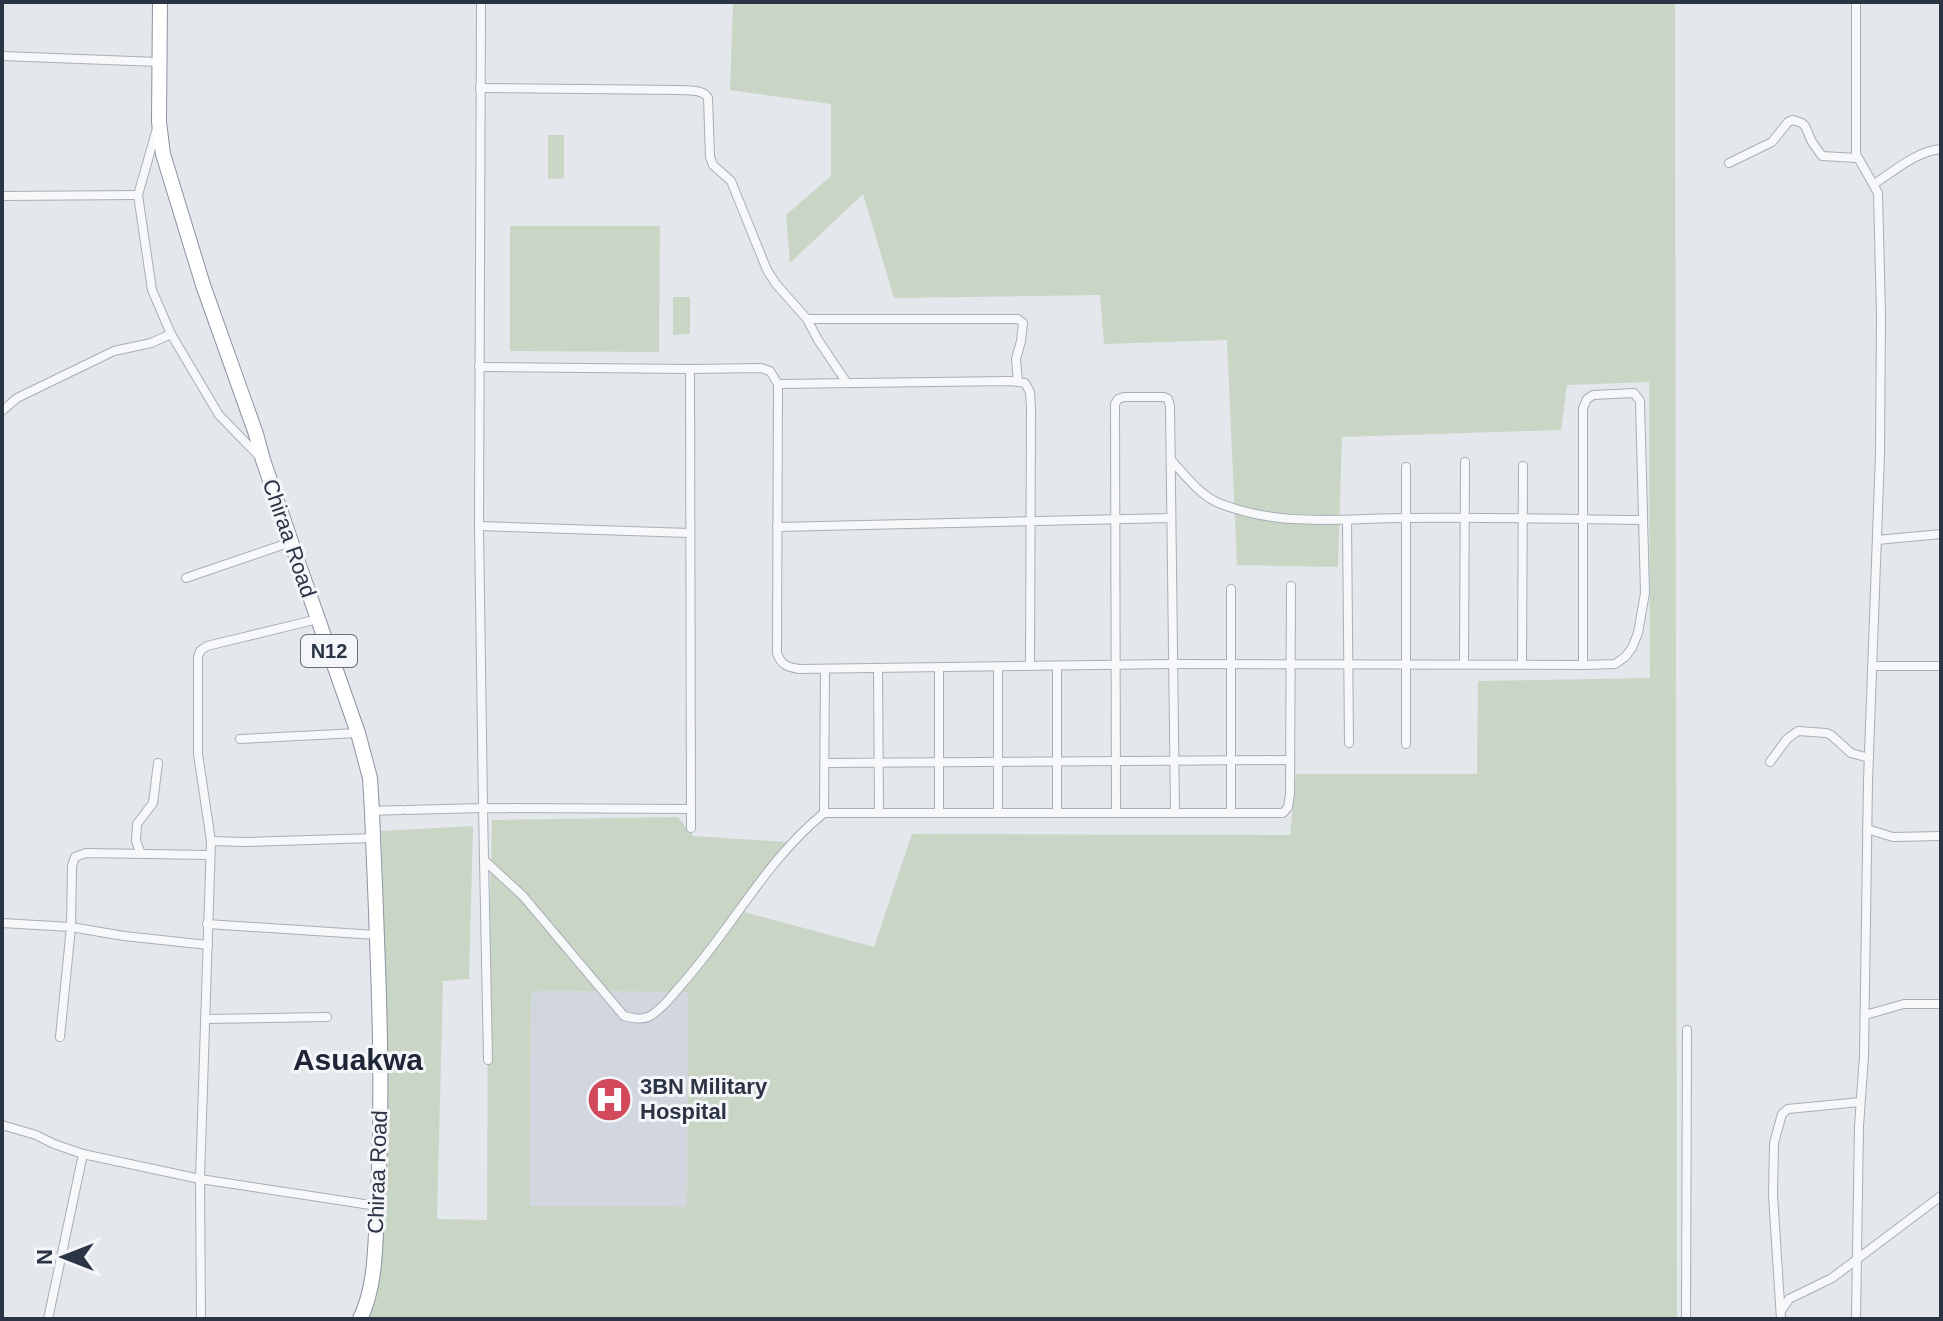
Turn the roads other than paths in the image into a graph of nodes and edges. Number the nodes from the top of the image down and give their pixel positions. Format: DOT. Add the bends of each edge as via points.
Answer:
graph roads {
  1 [pos="160,2"];
  2 [pos="481,2"];
  3 [pos="1856,2"];
  4 [pos="2,56"];
  5 [pos="158,62"];
  6 [pos="480,88"];
  7 [pos="159,122"];
  8 [pos="1941,149"];
  9 [pos="1857,158"];
  10 [pos="1729,163"];
  11 [pos="1874,184"];
  12 [pos="138,195"];
  13 [pos="2,196"];
  14 [pos="807,319"];
  15 [pos="171,334"];
  16 [pos="479,367"];
  17 [pos="690,369"];
  18 [pos="1018,382"];
  19 [pos="847,383"];
  20 [pos="778,384"];
  21 [pos="2,411"];
  22 [pos="1170,459"];
  23 [pos="263,460"];
  24 [pos="1465,462"];
  25 [pos="1523,466"];
  26 [pos="1406,467"];
  27 [pos="1115,518"];
  28 [pos="1171,518"];
  29 [pos="1407,518"];
  30 [pos="1466,518"];
  31 [pos="1523,519"];
  32 [pos="1583,519"];
  33 [pos="1030,520"];
  34 [pos="1347,520"];
  35 [pos="1643,520"];
  36 [pos="479,526"];
  37 [pos="777,527"];
  38 [pos="689,533"];
  39 [pos="1941,534"];
  40 [pos="1877,540"];
  41 [pos="291,542"];
  42 [pos="186,578"];
  43 [pos="1291,586"];
  44 [pos="1231,589"];
  45 [pos="318,619"];
  46 [pos="1174,664"];
  47 [pos="1231,664"];
  48 [pos="1290,664"];
  49 [pos="1349,664"];
  50 [pos="1408,664"];
  51 [pos="1464,664"];
  52 [pos="1522,664"];
  53 [pos="1583,665"];
  54 [pos="1030,666"];
  55 [pos="1057,666"];
  56 [pos="1114,666"];
  57 [pos="1872,666"];
  58 [pos="1941,666"];
  59 [pos="939,667"];
  60 [pos="998,667"];
  61 [pos="878,668"];
  62 [pos="825,669"];
  63 [pos="358,733"];
  64 [pos="240,739"];
  65 [pos="1349,743"];
  66 [pos="1406,744"];
  67 [pos="1869,758"];
  68 [pos="1290,760"];
  69 [pos="1115,761"];
  70 [pos="1175,761"];
  71 [pos="1231,761"];
  72 [pos="939,762"];
  73 [pos="998,762"];
  74 [pos="1057,762"];
  75 [pos="1770,762"];
  76 [pos="158,763"];
  77 [pos="825,763"];
  78 [pos="878,763"];
  79 [pos="483,808"];
  80 [pos="691,809"];
  81 [pos="372,811"];
  82 [pos="824,813"];
  83 [pos="879,813"];
  84 [pos="939,813"];
  85 [pos="998,813"];
  86 [pos="1057,813"];
  87 [pos="1116,813"];
  88 [pos="1175,813"];
  89 [pos="1231,813"];
  90 [pos="691,828"];
  91 [pos="1867,829"];
  92 [pos="1941,836"];
  93 [pos="373,838"];
  94 [pos="211,841"];
  95 [pos="141,854"];
  96 [pos="209,855"];
  97 [pos="485,861"];
  98 [pos="2,923"];
  99 [pos="207,924"];
  100 [pos="71,927"];
  101 [pos="376,935"];
  102 [pos="208,945"];
  103 [pos="1941,1004"];
  104 [pos="1865,1015"];
  105 [pos="327,1017"];
  106 [pos="205,1019"];
  107 [pos="1687,1030"];
  108 [pos="60,1037"];
  109 [pos="488,1060"];
  110 [pos="1860,1102"];
  111 [pos="2,1125"];
  112 [pos="83,1154"];
  113 [pos="200,1179"];
  114 [pos="1941,1196"];
  115 [pos="377,1206"];
  116 [pos="1857,1260"];
  117 [pos="1781,1315"];
  118 [pos="48,1319"];
  119 [pos="201,1319"];
  120 [pos="360,1319"];
  121 [pos="1686,1319"];
  122 [pos="1856,1319"];
  1 -- 5 [label="highway, Chiraa Road / N12"];
  2 -- 6 [label="street"];
  3 -- 9 [label="street"];
  4 -- 5 [label="street"];
  5 -- 7 [label="highway, Chiraa Road / N12"];
  6 -- 14 [label="street" via="702,92 708,98 713,165 731,181 767,270"];
  6 -- 16 [label="street"];
  7 -- 12 [label="street"];
  7 -- 23 [label="highway, Chiraa Road / N12" via="191,249"];
  8 -- 11 [label="street" via="1917,157"];
  9 -- 10 [label="street" via="1822,156 1805,126 1793,120 1772,142"];
  9 -- 11 [label="street"];
  11 -- 40 [label="street" via="1881,314"];
  12 -- 13 [label="street"];
  12 -- 15 [label="street" via="152,290"];
  14 -- 18 [label="street" via="1018,319 1023,323"];
  14 -- 19 [label="street"];
  15 -- 21 [label="street" via="114,351 17,398"];
  15 -- 23 [label="street" via="219,415"];
  16 -- 17 [label="street"];
  16 -- 36 [label="street"];
  17 -- 20 [label="street" via="761,368"];
  17 -- 38 [label="street"];
  18 -- 19 [label="street"];
  18 -- 33 [label="street" via="1030,392"];
  19 -- 20 [label="street"];
  20 -- 37 [label="street"];
  22 -- 27 [label="street" via="1168,399 1118,399"];
  22 -- 28 [label="street"];
  22 -- 34 [label="street" via="1218,503 1267,518"];
  23 -- 41 [label="highway, Chiraa Road / N12"];
  24 -- 30 [label="street"];
  25 -- 31 [label="street"];
  26 -- 29 [label="street"];
  27 -- 28 [label="street"];
  27 -- 33 [label="street"];
  27 -- 56 [label="street"];
  28 -- 46 [label="street"];
  29 -- 30 [label="street"];
  29 -- 34 [label="street"];
  29 -- 50 [label="street"];
  30 -- 31 [label="street"];
  30 -- 51 [label="street"];
  31 -- 32 [label="street"];
  31 -- 52 [label="street"];
  32 -- 35 [label="street"];
  32 -- 35 [label="street" via="1583,408 1593,395 1634,393 1640,401"];
  32 -- 53 [label="street"];
  33 -- 37 [label="street"];
  33 -- 54 [label="street"];
  34 -- 49 [label="street"];
  35 -- 53 [label="street" via="1645,593 1635,641 1615,664"];
  36 -- 38 [label="street"];
  36 -- 79 [label="street"];
  37 -- 62 [label="street" via="779,660 786,667"];
  38 -- 80 [label="street"];
  39 -- 40 [label="street"];
  40 -- 57 [label="street"];
  41 -- 42 [label="street"];
  41 -- 45 [label="highway, Chiraa Road / N12"];
  43 -- 48 [label="street"];
  44 -- 47 [label="street"];
  45 -- 63 [label="highway, Chiraa Road / N12"];
  45 -- 94 [label="street" via="200,651 198,754"];
  46 -- 47 [label="street"];
  46 -- 56 [label="street"];
  46 -- 70 [label="street"];
  47 -- 48 [label="street"];
  47 -- 71 [label="street"];
  48 -- 49 [label="street"];
  48 -- 68 [label="street"];
  49 -- 50 [label="street"];
  49 -- 65 [label="street"];
  50 -- 51 [label="street"];
  50 -- 66 [label="street"];
  51 -- 52 [label="street"];
  52 -- 53 [label="street"];
  54 -- 55 [label="street"];
  54 -- 60 [label="street"];
  55 -- 56 [label="street"];
  55 -- 74 [label="street"];
  56 -- 69 [label="street"];
  57 -- 58 [label="street"];
  57 -- 67 [label="street"];
  59 -- 60 [label="street"];
  59 -- 61 [label="street"];
  59 -- 72 [label="street"];
  60 -- 73 [label="street"];
  61 -- 62 [label="street"];
  61 -- 78 [label="street"];
  62 -- 77 [label="street"];
  63 -- 64 [label="street"];
  63 -- 81 [label="highway, Chiraa Road / N12"];
  67 -- 75 [label="street" via="1851,753 1826,733 1798,731"];
  67 -- 91 [label="street"];
  68 -- 71 [label="street"];
  68 -- 89 [label="street" via="1290,794 1283,813"];
  69 -- 70 [label="street"];
  69 -- 74 [label="street"];
  69 -- 87 [label="street"];
  70 -- 71 [label="street"];
  70 -- 88 [label="street"];
  71 -- 89 [label="street"];
  72 -- 73 [label="street"];
  72 -- 78 [label="street"];
  72 -- 84 [label="street"];
  73 -- 74 [label="street"];
  73 -- 85 [label="street"];
  74 -- 86 [label="street"];
  76 -- 95 [label="street" via="153,803 137,824"];
  77 -- 78 [label="street"];
  77 -- 82 [label="street"];
  78 -- 83 [label="street"];
  79 -- 80 [label="street"];
  79 -- 81 [label="street"];
  79 -- 97 [label="street"];
  80 -- 90 [label="street"];
  81 -- 93 [label="highway, Chiraa Road / N12"];
  82 -- 83 [label="street"];
  82 -- 97 [label="street" via="778,859 696,968 646,1018 624,1016 523,896"];
  83 -- 84 [label="street"];
  84 -- 85 [label="street"];
  85 -- 86 [label="street"];
  86 -- 87 [label="street"];
  87 -- 88 [label="street"];
  88 -- 89 [label="street"];
  91 -- 92 [label="street" via="1893,837"];
  91 -- 104 [label="street"];
  93 -- 94 [label="street"];
  93 -- 101 [label="highway, Chiraa Road / N12"];
  94 -- 96 [label="street"];
  95 -- 96 [label="street"];
  95 -- 100 [label="street" via="75,857"];
  96 -- 99 [label="street"];
  97 -- 109 [label="street"];
  98 -- 100 [label="street"];
  99 -- 101 [label="street"];
  99 -- 102 [label="street"];
  100 -- 102 [label="street"];
  100 -- 108 [label="street"];
  101 -- 115 [label="highway, Chiraa Road / N12"];
  102 -- 106 [label="street"];
  103 -- 104 [label="street" via="1904,1004"];
  104 -- 110 [label="street"];
  105 -- 106 [label="street"];
  106 -- 113 [label="street"];
  107 -- 121 [label="street"];
  110 -- 116 [label="street"];
  110 -- 117 [label="street" via="1788,1109 1782,1114 1774,1143 1773,1195"];
  111 -- 112 [label="street"];
  112 -- 113 [label="street"];
  112 -- 118 [label="street"];
  113 -- 115 [label="street"];
  113 -- 119 [label="street"];
  114 -- 116 [label="street"];
  115 -- 120 [label="highway, Chiraa Road / N12" via="370,1291"];
  116 -- 117 [label="street" via="1789,1299"];
  116 -- 122 [label="street"];
}
